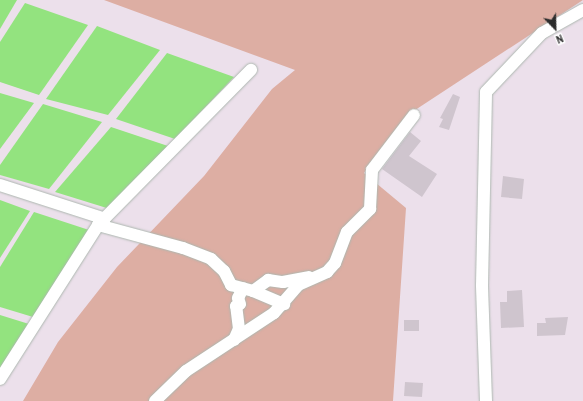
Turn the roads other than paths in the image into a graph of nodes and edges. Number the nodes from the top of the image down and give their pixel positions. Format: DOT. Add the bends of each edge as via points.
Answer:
graph roads {
  1 [pos="583,10"];
  2 [pos="251,70"];
  3 [pos="414,115"];
  4 [pos="0,185"];
  5 [pos="101,222"];
  6 [pos="314,276"];
  7 [pos="248,290"];
  8 [pos="284,304"];
  9 [pos="234,340"];
  10 [pos="0,379"];
  11 [pos="155,401"];
  12 [pos="486,401"];
  1 -- 12 [label="street" via="542,33 486,92 482,285"];
  2 -- 5 [label="street"];
  3 -- 6 [label="street" via="372,170 370,209 347,232 335,263 327,272"];
  4 -- 5 [label="street"];
  5 -- 7 [label="street" via="211,259 224,271 230,285"];
  5 -- 10 [label="street"];
  6 -- 7 [label="street" via="283,282 268,280"];
  6 -- 8 [label="street" via="298,284"];
  7 -- 8 [label="street"];
  7 -- 9 [label="street" via="238,298 240,304 236,306 239,329"];
  8 -- 9 [label="street"];
  9 -- 11 [label="street" via="186,371"];
}
